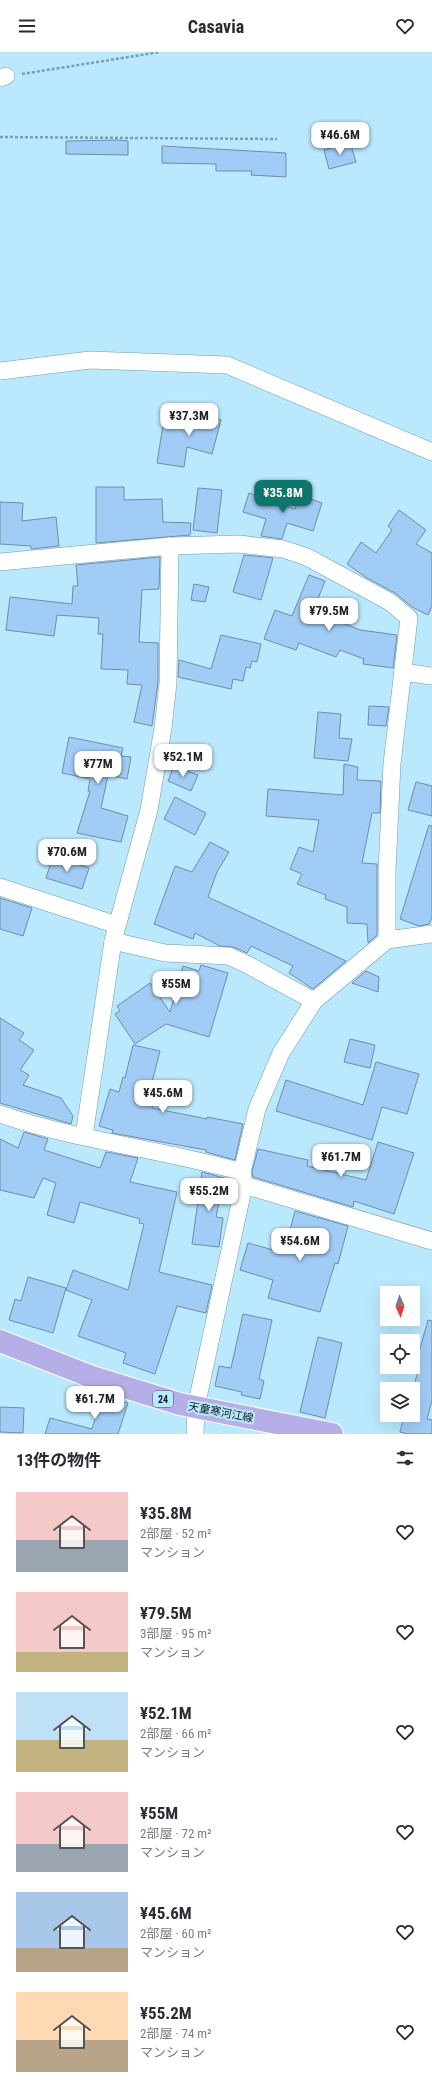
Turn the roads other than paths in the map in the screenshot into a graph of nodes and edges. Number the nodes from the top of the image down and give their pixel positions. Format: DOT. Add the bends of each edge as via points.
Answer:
graph roads {
  1 [pos="0,371"];
  2 [pos="432,452"];
  3 [pos="170,546"];
  4 [pos="0,562"];
  5 [pos="403,672"];
  6 [pos="432,676"];
  7 [pos="0,887"];
  8 [pos="117,925"];
  9 [pos="432,934"];
  10 [pos="387,940"];
  11 [pos="113,941"];
  12 [pos="314,1001"];
  13 [pos="0,1114"];
  14 [pos="84,1136"];
  15 [pos="243,1179"];
  16 [pos="432,1241"];
  17 [pos="0,1341"];
  18 [pos="196,1407"];
  19 [pos="195,1434"];
  20 [pos="332,1434"];
  1 -- 2 [label="street" via="90,360 227,365"];
  3 -- 4 [label="street"];
  3 -- 5 [label="street" via="239,544 283,549 307,557 390,602 408,618"];
  3 -- 8 [label="street" via="168,683 163,728 149,810"];
  5 -- 6 [label="street"];
  5 -- 10 [label="street" via="392,764"];
  7 -- 8 [label="street"];
  8 -- 11 [label="street"];
  9 -- 10 [label="street"];
  10 -- 12 [label="street"];
  11 -- 12 [label="street" via="165,953 229,956"];
  11 -- 14 [label="street"];
  12 -- 15 [label="street" via="281,1053 257,1109"];
  13 -- 14 [label="street"];
  14 -- 15 [label="street" via="203,1161"];
  15 -- 16 [label="street"];
  15 -- 18 [label="street"];
  17 -- 18 [label="main road, 天童寒河江線 / 24" via="92,1377"];
  18 -- 19 [label="street"];
  18 -- 20 [label="main road, 天童寒河江線 / 24"];
}
